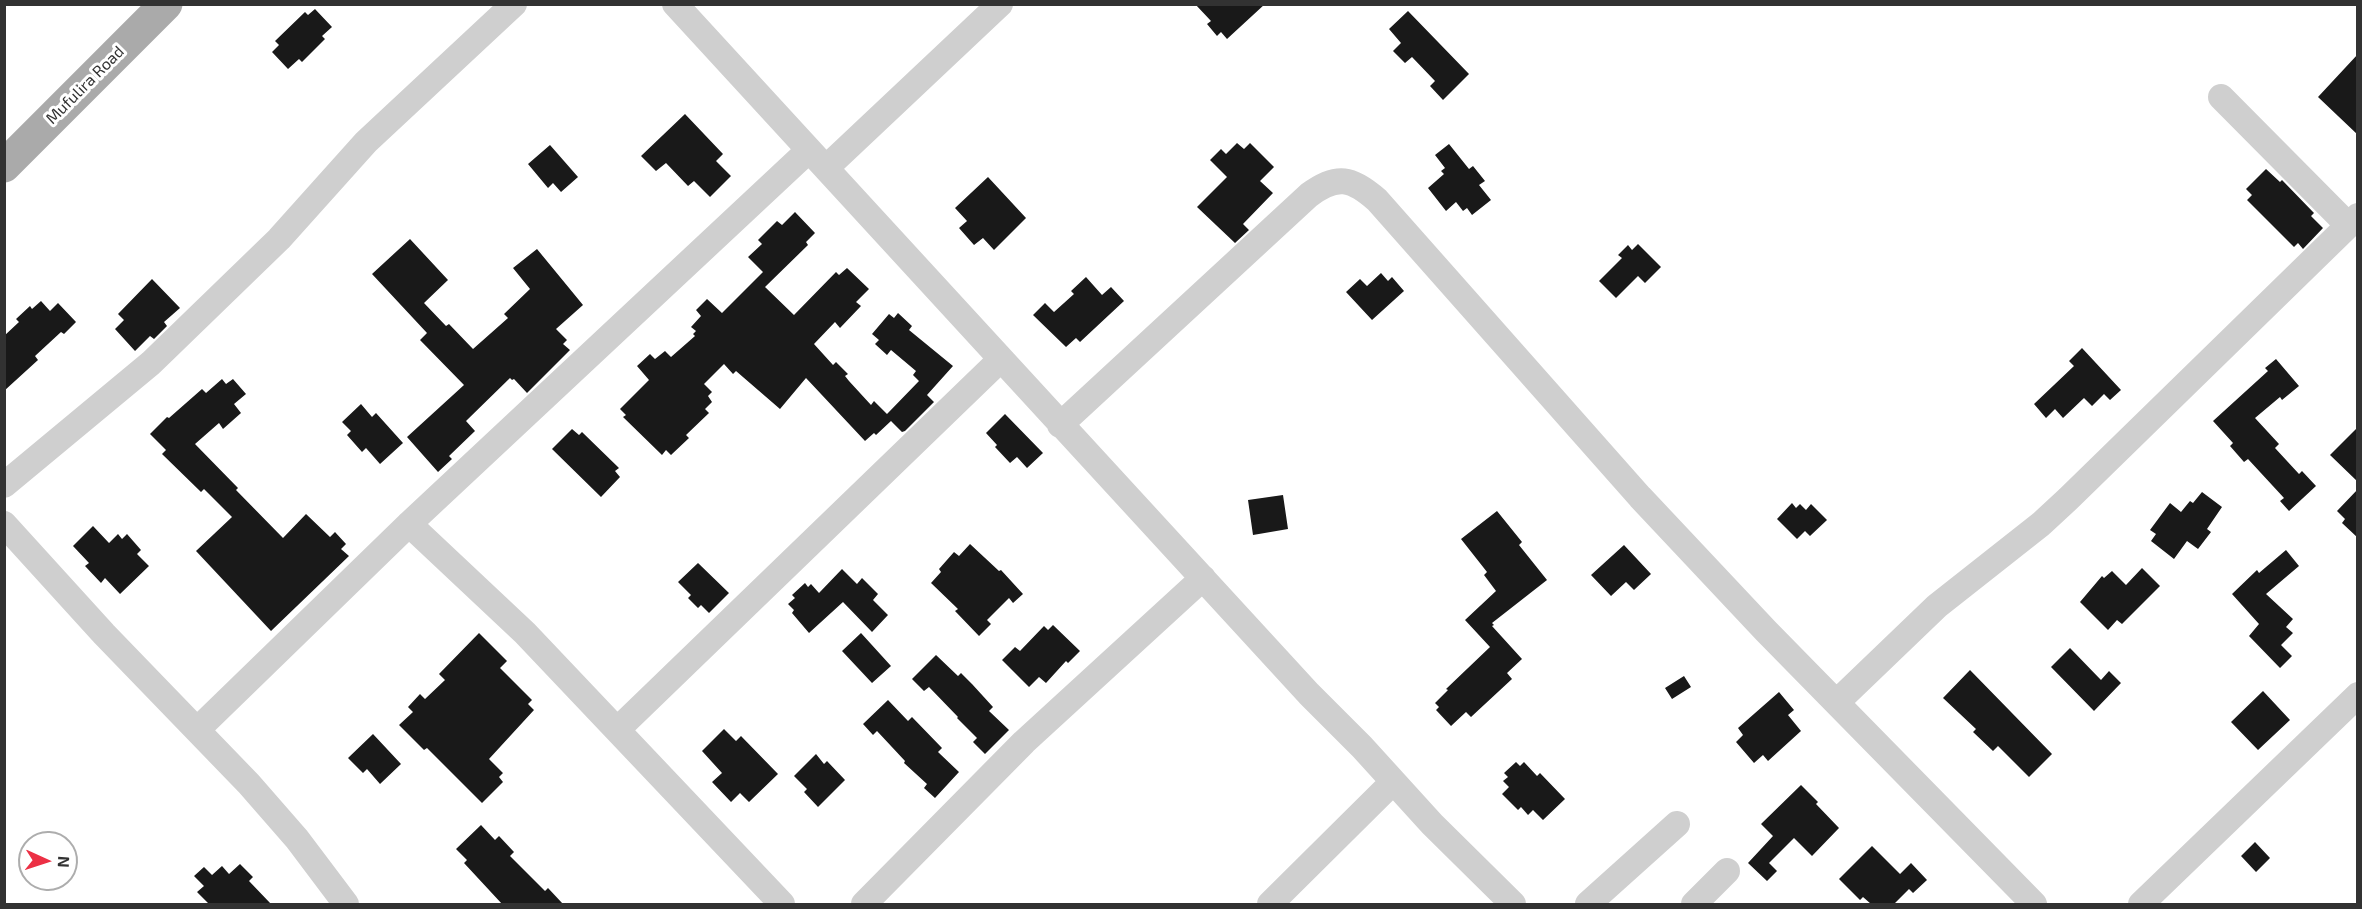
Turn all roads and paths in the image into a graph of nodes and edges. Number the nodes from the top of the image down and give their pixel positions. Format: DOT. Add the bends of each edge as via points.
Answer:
graph roads {
  1 [pos="166,4"];
  2 [pos="514,4"];
  3 [pos="675,4"];
  4 [pos="1000,4"];
  5 [pos="2221,97"];
  6 [pos="817,159"];
  7 [pos="4,166"];
  8 [pos="2353,220"];
  9 [pos="1000,360"];
  10 [pos="1060,425"];
  11 [pos="4,485"];
  12 [pos="4,524"];
  13 [pos="409,524"];
  14 [pos="1203,578"];
  15 [pos="2358,695"];
  16 [pos="1837,702"];
  17 [pos="198,729"];
  18 [pos="617,730"];
  19 [pos="1393,782"];
  20 [pos="1677,824"];
  21 [pos="1727,871"];
  22 [pos="346,904"];
  23 [pos="782,904"];
  24 [pos="864,904"];
  25 [pos="1270,904"];
  26 [pos="1513,904"];
  27 [pos="1588,904"];
  28 [pos="1694,904"];
  29 [pos="2034,904"];
  30 [pos="2141,904"];
  1 -- 7 [label="main road, Mufulira Road"];
  2 -- 11 [label="street" via="366,142 279,239 151,363"];
  3 -- 6 [label="street"];
  4 -- 6 [label="street"];
  5 -- 8 [label="street"];
  6 -- 9 [label="street"];
  6 -- 13 [label="street"];
  8 -- 16 [label="street" via="2068,499 1937,606"];
  9 -- 10 [label="street"];
  9 -- 18 [label="street"];
  10 -- 14 [label="street"];
  10 -- 16 [label="street" via="1309,195 1334,182 1354,183 1377,200 1640,497"];
  12 -- 17 [label="street"];
  13 -- 17 [label="street"];
  13 -- 18 [label="street" via="525,633"];
  14 -- 19 [label="street"];
  14 -- 24 [label="street" via="1024,742"];
  15 -- 30 [label="street"];
  16 -- 29 [label="street"];
  17 -- 22 [label="street" via="297,839"];
  18 -- 23 [label="street"];
  19 -- 25 [label="street"];
  19 -- 26 [label="street"];
  20 -- 27 [label="street"];
  21 -- 28 [label="street"];
}
